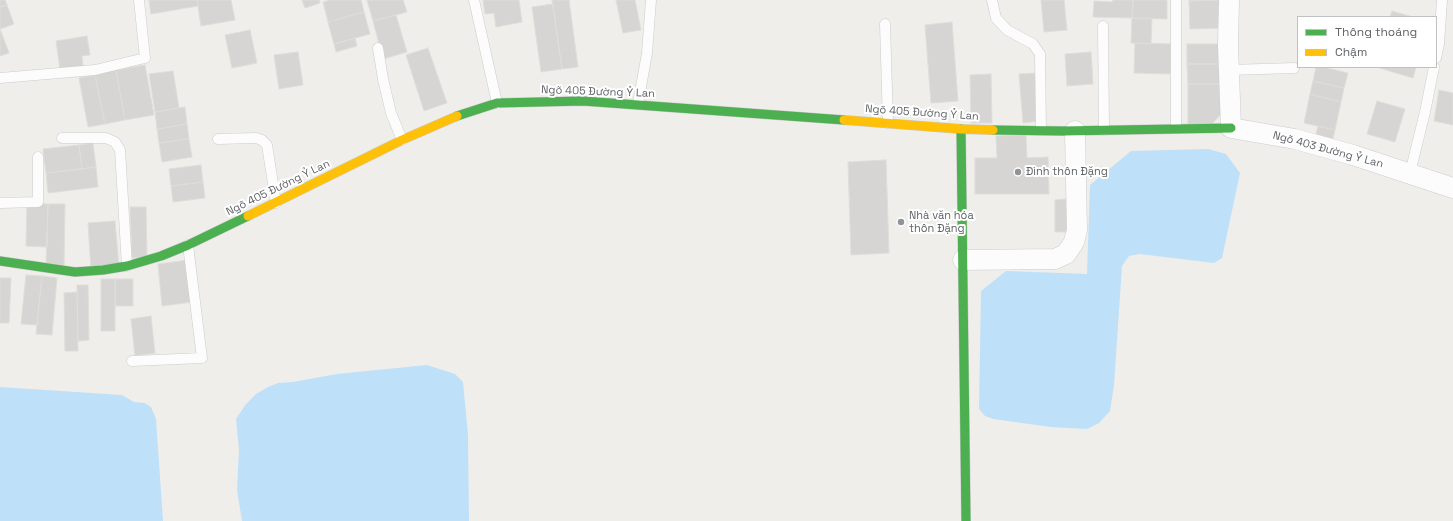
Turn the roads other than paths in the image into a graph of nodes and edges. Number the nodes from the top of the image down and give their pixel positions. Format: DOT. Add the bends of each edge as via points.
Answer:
graph roads {
  1 [pos="139,0"];
  2 [pos="474,0"];
  3 [pos="651,0"];
  4 [pos="992,0"];
  5 [pos="1176,0"];
  6 [pos="1229,0"];
  7 [pos="1442,0"];
  8 [pos="885,24"];
  9 [pos="1103,26"];
  10 [pos="378,48"];
  11 [pos="1437,53"];
  12 [pos="1294,68"];
  13 [pos="1434,68"];
  14 [pos="1229,70"];
  15 [pos="0,78"];
  16 [pos="497,104"];
  17 [pos="638,104"];
  18 [pos="888,123"];
  19 [pos="1176,128"];
  20 [pos="1231,128"];
  21 [pos="961,129"];
  22 [pos="1041,130"];
  23 [pos="1104,130"];
  24 [pos="1075,131"];
  25 [pos="62,138"];
  26 [pos="218,139"];
  27 [pos="402,140"];
  28 [pos="38,157"];
  29 [pos="1410,172"];
  30 [pos="1453,188"];
  31 [pos="0,203"];
  32 [pos="276,203"];
  33 [pos="188,245"];
  34 [pos="963,260"];
  35 [pos="0,261"];
  36 [pos="127,266"];
  37 [pos="132,361"];
  38 [pos="966,521"];
  1 -- 15 [label="lane" via="145,58 95,70"];
  2 -- 16 [label="lane"];
  3 -- 17 [label="lane" via="647,53"];
  4 -- 22 [label="lane" via="996,18 1007,30 1034,44 1040,54"];
  5 -- 19 [label="lane"];
  6 -- 14 [label="street"];
  7 -- 11 [label="lane"];
  8 -- 18 [label="lane"];
  9 -- 23 [label="lane"];
  10 -- 27 [label="lane" via="391,113"];
  12 -- 14 [label="lane"];
  13 -- 29 [label="lane"];
  14 -- 20 [label="street"];
  16 -- 17 [label="street, Ngõ 405 Đường Ỷ Lan" via="540,101"];
  16 -- 27 [label="street, Ngõ 405 Đường Ỷ Lan" via="462,114"];
  17 -- 18 [label="street, Ngõ 405 Đường Ỷ Lan"];
  18 -- 21 [label="street, Ngõ 405 Đường Ỷ Lan"];
  19 -- 20 [label="street, Ngõ 405 Đường Ỷ Lan"];
  19 -- 23 [label="street, Ngõ 405 Đường Ỷ Lan"];
  20 -- 29 [label="street, Ngõ 403 Đường Ỷ Lan" via="1295,139"];
  21 -- 22 [label="street, Ngõ 405 Đường Ỷ Lan"];
  21 -- 34 [label="street"];
  22 -- 24 [label="street, Ngõ 405 Đường Ỷ Lan"];
  23 -- 24 [label="street, Ngõ 405 Đường Ỷ Lan"];
  24 -- 34 [label="street" via="1077,230 1074,242 1066,254 1055,259"];
  25 -- 36 [label="lane" via="106,138 114,142 120,150"];
  26 -- 32 [label="lane" via="256,138 267,145"];
  27 -- 32 [label="street, Ngõ 405 Đường Ỷ Lan"];
  28 -- 31 [label="lane" via="38,202"];
  29 -- 30 [label="street, Ngõ 403 Đường Ỷ Lan"];
  32 -- 33 [label="street, Ngõ 405 Đường Ỷ Lan"];
  33 -- 36 [label="street, Ngõ 405 Đường Ỷ Lan"];
  33 -- 37 [label="lane" via="202,358"];
  34 -- 38 [label="street"];
  35 -- 36 [label="street, Ngõ 405 Đường Ỷ Lan" via="75,272"];
}
